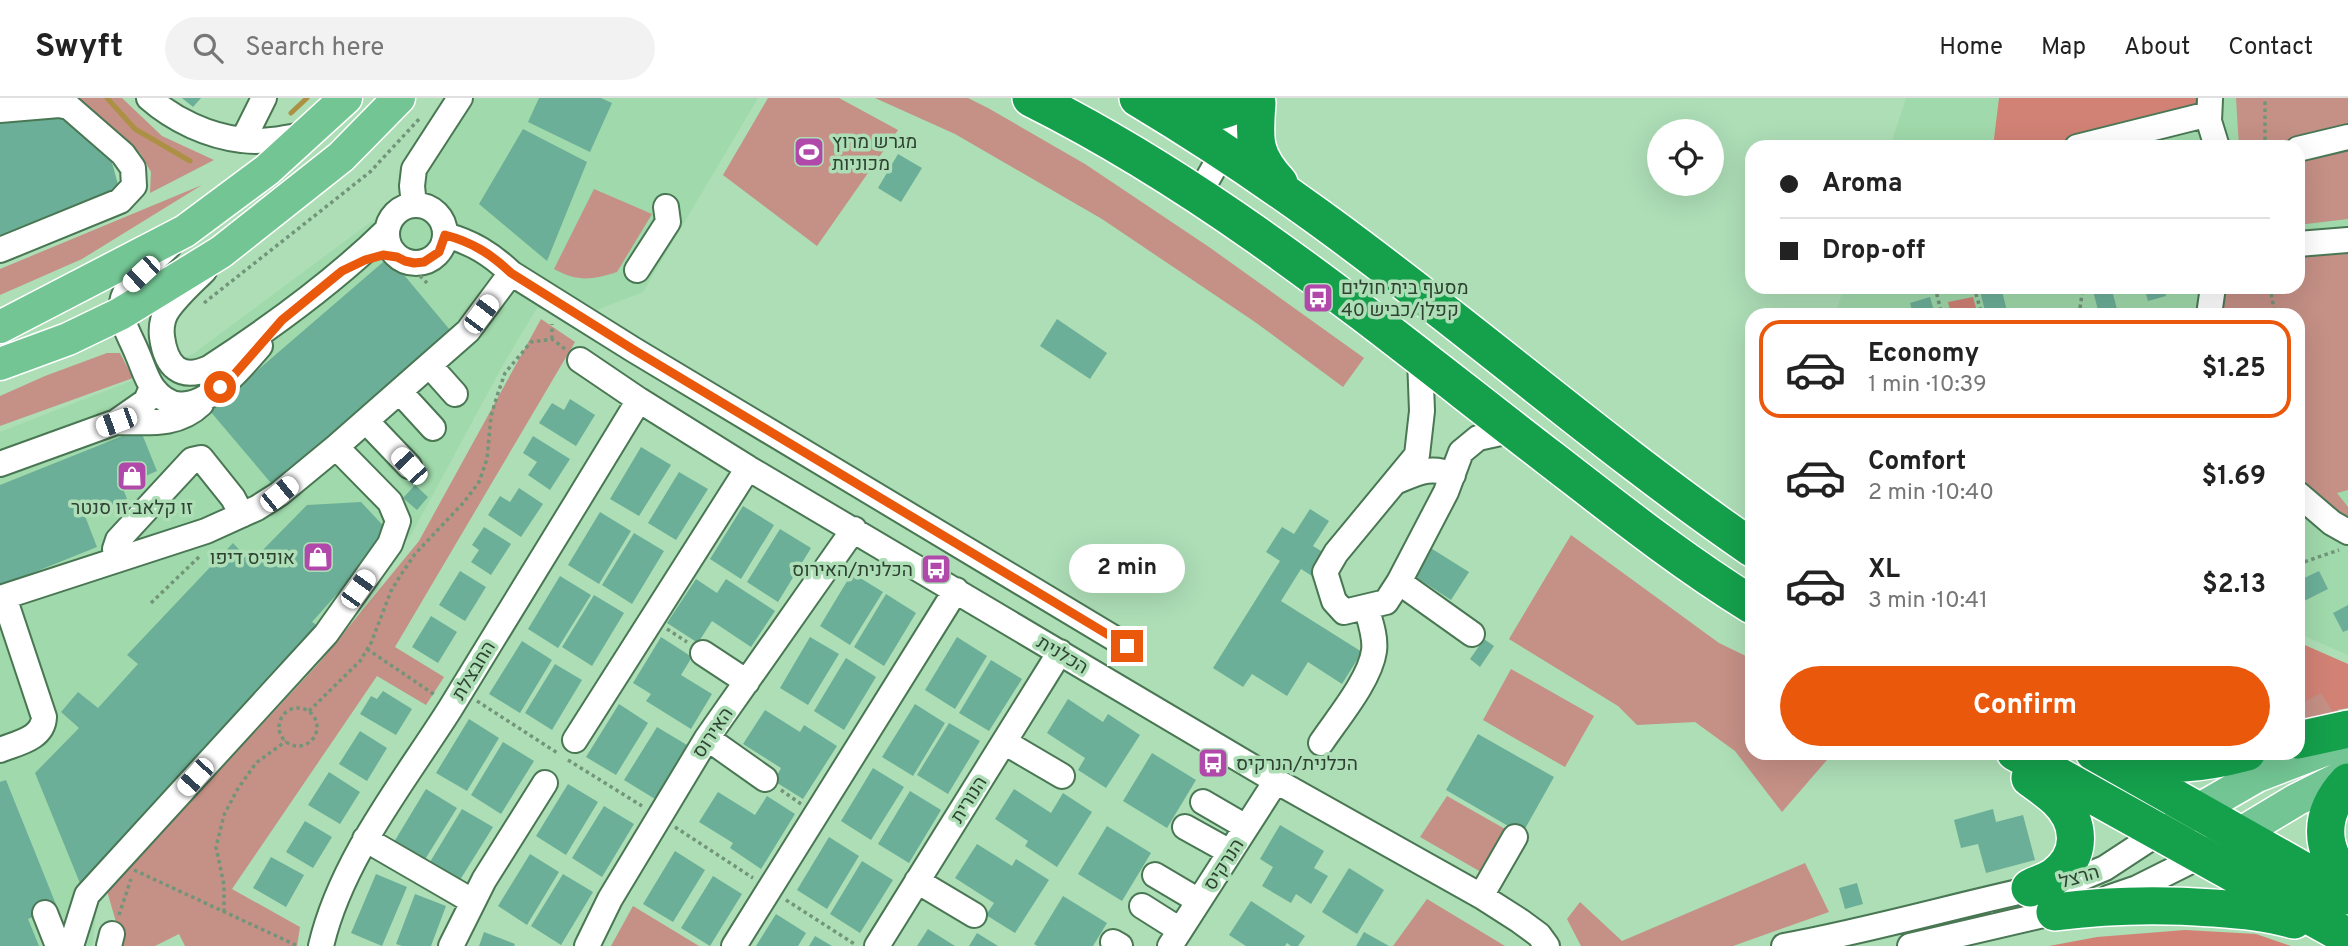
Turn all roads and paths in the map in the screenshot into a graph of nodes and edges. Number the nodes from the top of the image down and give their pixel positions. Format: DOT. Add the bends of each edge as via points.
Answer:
graph roads {
  1 [pos="149,98"];
  2 [pos="264,98"];
  3 [pos="346,98"];
  4 [pos="399,98"];
  5 [pos="460,98"];
  6 [pos="1031,98"];
  7 [pos="2265,98"];
  8 [pos="1255,100"];
  9 [pos="1143,102"];
  10 [pos="2210,106"];
  11 [pos="0,110"];
  12 [pos="307,134"];
  13 [pos="2348,137"];
  14 [pos="2100,140"];
  15 [pos="2215,140"];
  16 [pos="2265,140"];
  17 [pos="243,141"];
  18 [pos="2305,147"];
  19 [pos="1223,152"];
  20 [pos="1199,194"];
  21 [pos="1297,202"];
  22 [pos="414,205"];
  23 [pos="666,207"];
  24 [pos="387,230"];
  25 [pos="185,231"];
  26 [pos="445,235"];
  27 [pos="2348,240"];
  28 [pos="2305,243"];
  29 [pos="0,250"];
  30 [pos="221,252"];
  31 [pos="401,259"];
  32 [pos="637,270"];
  33 [pos="342,271"];
  34 [pos="511,273"];
  35 [pos="427,283"];
  36 [pos="120,314"];
  37 [pos="282,320"];
  38 [pos="0,327"];
  39 [pos="1420,358"];
  40 [pos="580,360"];
  41 [pos="0,364"];
  42 [pos="430,366"];
  43 [pos="152,387"];
  44 [pos="400,392"];
  45 [pos="454,394"];
  46 [pos="207,398"];
  47 [pos="639,400"];
  48 [pos="366,421"];
  49 [pos="116,422"];
  50 [pos="433,428"];
  51 [pos="1514,430"];
  52 [pos="336,447"];
  53 [pos="0,464"];
  54 [pos="409,466"];
  55 [pos="748,468"];
  56 [pos="1453,475"];
  57 [pos="1395,483"];
  58 [pos="2305,500"];
  59 [pos="242,515"];
  60 [pos="854,529"];
  61 [pos="2347,540"];
  62 [pos="1745,543"];
  63 [pos="206,550"];
  64 [pos="117,560"];
  65 [pos="2305,561"];
  66 [pos="1399,582"];
  67 [pos="956,590"];
  68 [pos="2,598"];
  69 [pos="1745,600"];
  70 [pos="151,603"];
  71 [pos="1366,607"];
  72 [pos="652,619"];
  73 [pos="1472,635"];
  74 [pos="1127,646"];
  75 [pos="367,649"];
  76 [pos="1060,652"];
  77 [pos="703,653"];
  78 [pos="747,682"];
  79 [pos="452,705"];
  80 [pos="309,711"];
  81 [pos="2348,729"];
  82 [pos="707,738"];
  83 [pos="2305,738"];
  84 [pos="575,740"];
  85 [pos="286,741"];
  86 [pos="2348,741"];
  87 [pos="1004,742"];
  88 [pos="1321,743"];
  89 [pos="0,750"];
  90 [pos="2305,756"];
  91 [pos="2007,760"];
  92 [pos="2030,760"];
  93 [pos="2108,760"];
  94 [pos="2135,760"];
  95 [pos="2213,760"];
  96 [pos="2296,760"];
  97 [pos="2348,774"];
  98 [pos="1062,776"];
  99 [pos="765,779"];
  100 [pos="1276,781"];
  101 [pos="2348,782"];
  102 [pos="545,783"];
  103 [pos="1203,802"];
  104 [pos="2198,811"];
  105 [pos="816,814"];
  106 [pos="1185,827"];
  107 [pos="1247,827"];
  108 [pos="2160,832"];
  109 [pos="2238,835"];
  110 [pos="1515,837"];
  111 [pos="365,839"];
  112 [pos="1230,852"];
  113 [pos="2201,856"];
  114 [pos="1155,875"];
  115 [pos="917,881"];
  116 [pos="2348,881"];
  117 [pos="1480,896"];
  118 [pos="2348,896"];
  119 [pos="2042,900"];
  120 [pos="472,901"];
  121 [pos="1199,901"];
  122 [pos="1142,906"];
  123 [pos="224,912"];
  124 [pos="45,913"];
  125 [pos="974,915"];
  126 [pos="2348,937"];
  127 [pos="1175,938"];
  128 [pos="111,940"];
  129 [pos="1838,943"];
  130 [pos="58,946"];
  131 [pos="71,946"];
  132 [pos="298,946"];
  133 [pos="321,946"];
  134 [pos="451,946"];
  135 [pos="587,946"];
  136 [pos="734,946"];
  137 [pos="877,946"];
  138 [pos="1547,946"];
  139 [pos="1784,946"];
  140 [pos="1910,946"];
  1 -- 17 [label="street" via="193,126"];
  2 -- 17 [label="street"];
  3 -- 12 [label="main road"];
  4 -- 30 [label="main road" via="332,165"];
  5 -- 22 [label="street" via="414,169"];
  6 -- 20 [label="highway"];
  7 -- 16 [label="path"];
  8 -- 9 [label="highway" via="1202,115"];
  8 -- 19 [label="street"];
  8 -- 21 [label="highway" via="1257,152 1265,168"];
  9 -- 19 [label="highway"];
  10 -- 14 [label="street"];
  10 -- 15 [label="street"];
  11 -- 29 [label="street" via="69,107 123,154 133,168 134,186 120,201"];
  12 -- 17 [label="street"];
  12 -- 25 [label="main road"];
  13 -- 18 [label="street"];
  19 -- 20 [label="street"];
  19 -- 21 [label="highway"];
  20 -- 39 [label="highway" via="1295,260"];
  21 -- 62 [label="highway"];
  22 -- 24 [label="street" via="396,213"];
  22 -- 26 [label="street" via="424,206 440,218"];
  23 -- 32 [label="street" via="668,222"];
  24 -- 31 [label="street" via="391,249"];
  24 -- 33 [label="street"];
  25 -- 36 [label="street" via="127,287"];
  25 -- 38 [label="main road"];
  26 -- 31 [label="street" via="432,258 424,262"];
  26 -- 34 [label="street" via="481,248"];
  27 -- 28 [label="street"];
  30 -- 36 [label="main road"];
  30 -- 37 [label="street" via="168,310 162,330 170,363 178,370 198,373"];
  31 -- 33 [label="street" via="383,255"];
  31 -- 35 [label="path"];
  33 -- 37 [label="street"];
  34 -- 42 [label="street" via="468,331"];
  34 -- 74 [label="street"];
  36 -- 41 [label="main road"];
  36 -- 43 [label="street"];
  37 -- 46 [label="street"];
  39 -- 51 [label="highway"];
  39 -- 57 [label="street" via="1422,411 1417,455"];
  40 -- 47 [label="street, הכלנית"];
  40 -- 75 [label="path" via="552,339 531,342 505,373 491,416 488,459 479,482 400,576"];
  42 -- 44 [label="street"];
  42 -- 45 [label="street"];
  43 -- 46 [label="street" via="174,403"];
  43 -- 49 [label="street" via="146,401"];
  44 -- 48 [label="street"];
  44 -- 50 [label="street"];
  46 -- 49 [label="street" via="181,419"];
  47 -- 55 [label="street, הכלנית"];
  47 -- 79 [label="street, החבצלת"];
  48 -- 52 [label="street"];
  48 -- 54 [label="street"];
  49 -- 53 [label="street"];
  51 -- 56 [label="street" via="1478,438 1461,452"];
  51 -- 69 [label="highway" via="1657,541"];
  52 -- 59 [label="street" via="279,494"];
  52 -- 131 [label="street" via="390,502 398,521 390,544 326,634 87,895"];
  55 -- 60 [label="street, הכלנית"];
  55 -- 72 [label="street"];
  56 -- 57 [label="street" via="1432,469"];
  56 -- 66 [label="street"];
  57 -- 71 [label="street" via="1325,572 1334,601 1344,612"];
  58 -- 61 [label="street"];
  59 -- 64 [label="street"];
  59 -- 64 [label="street" via="201,458 192,460 118,540"];
  60 -- 67 [label="street, הכלנית"];
  60 -- 78 [label="street, האירוס"];
  61 -- 65 [label="path"];
  63 -- 70 [label="path"];
  64 -- 68 [label="street"];
  66 -- 71 [label="street" via="1387,602"];
  66 -- 73 [label="street"];
  67 -- 76 [label="street, הכלנית"];
  67 -- 105 [label="street"];
  68 -- 89 [label="street" via="44,717 36,735"];
  71 -- 88 [label="street" via="1374,651 1361,685"];
  72 -- 77 [label="path"];
  72 -- 84 [label="street"];
  75 -- 79 [label="path"];
  75 -- 80 [label="path"];
  76 -- 87 [label="street, הנורית"];
  76 -- 100 [label="street, הכלנית"];
  77 -- 78 [label="street"];
  78 -- 82 [label="street, האירוס"];
  79 -- 111 [label="street, החבצלת"];
  80 -- 85 [label="path" via="296,708 283,716 280,729"];
  80 -- 85 [label="path" via="317,726 313,738 298,746"];
  81 -- 83 [label="highway"];
  82 -- 99 [label="street"];
  82 -- 135 [label="street, האירוס" via="610,899"];
  85 -- 123 [label="path" via="256,763 224,816 216,847"];
  86 -- 90 [label="main road, הרצל"];
  87 -- 98 [label="street"];
  87 -- 115 [label="street, הנורית"];
  91 -- 119 [label="highway" via="2057,798 2075,827 2073,856 2053,877"];
  92 -- 108 [label="highway"];
  93 -- 104 [label="highway"];
  94 -- 95 [label="highway" via="2167,765"];
  96 -- 104 [label="main road, הרצל" via="2257,776"];
  97 -- 109 [label="main road, הרצל"];
  99 -- 105 [label="path"];
  100 -- 107 [label="street, הנרקיס"];
  100 -- 117 [label="street, הכלנית"];
  101 -- 116 [label="highway" via="2329,807 2324,832 2340,873"];
  102 -- 120 [label="street"];
  103 -- 107 [label="street"];
  104 -- 108 [label="main road, הרצל"];
  104 -- 109 [label="highway"];
  105 -- 136 [label="street"];
  106 -- 112 [label="street"];
  107 -- 112 [label="street, הנרקיס"];
  108 -- 113 [label="highway"];
  108 -- 119 [label="street, הרצל" via="2130,854"];
  109 -- 113 [label="main road, הרצל"];
  109 -- 118 [label="highway"];
  110 -- 117 [label="street"];
  111 -- 120 [label="street"];
  111 -- 133 [label="street, החבצלת" via="331,910"];
  112 -- 121 [label="street, הנרקיס"];
  113 -- 119 [label="street, הרצל" via="2111,897"];
  113 -- 126 [label="highway"];
  114 -- 121 [label="street"];
  115 -- 125 [label="street"];
  115 -- 137 [label="street, הנורית"];
  117 -- 138 [label="street, הכלנית" via="1539,935"];
  119 -- 126 [label="highway" via="2091,907 2144,904 2247,911 2285,917"];
  119 -- 129 [label="street, הרצל"];
  119 -- 140 [label="street, הרצל"];
  120 -- 134 [label="street"];
  121 -- 127 [label="street, הנרקיס"];
  122 -- 127 [label="street"];
  123 -- 128 [label="path" via="134,870"];
  123 -- 132 [label="path"];
  124 -- 130 [label="street"];
  129 -- 139 [label="street, הרצל"];
}
